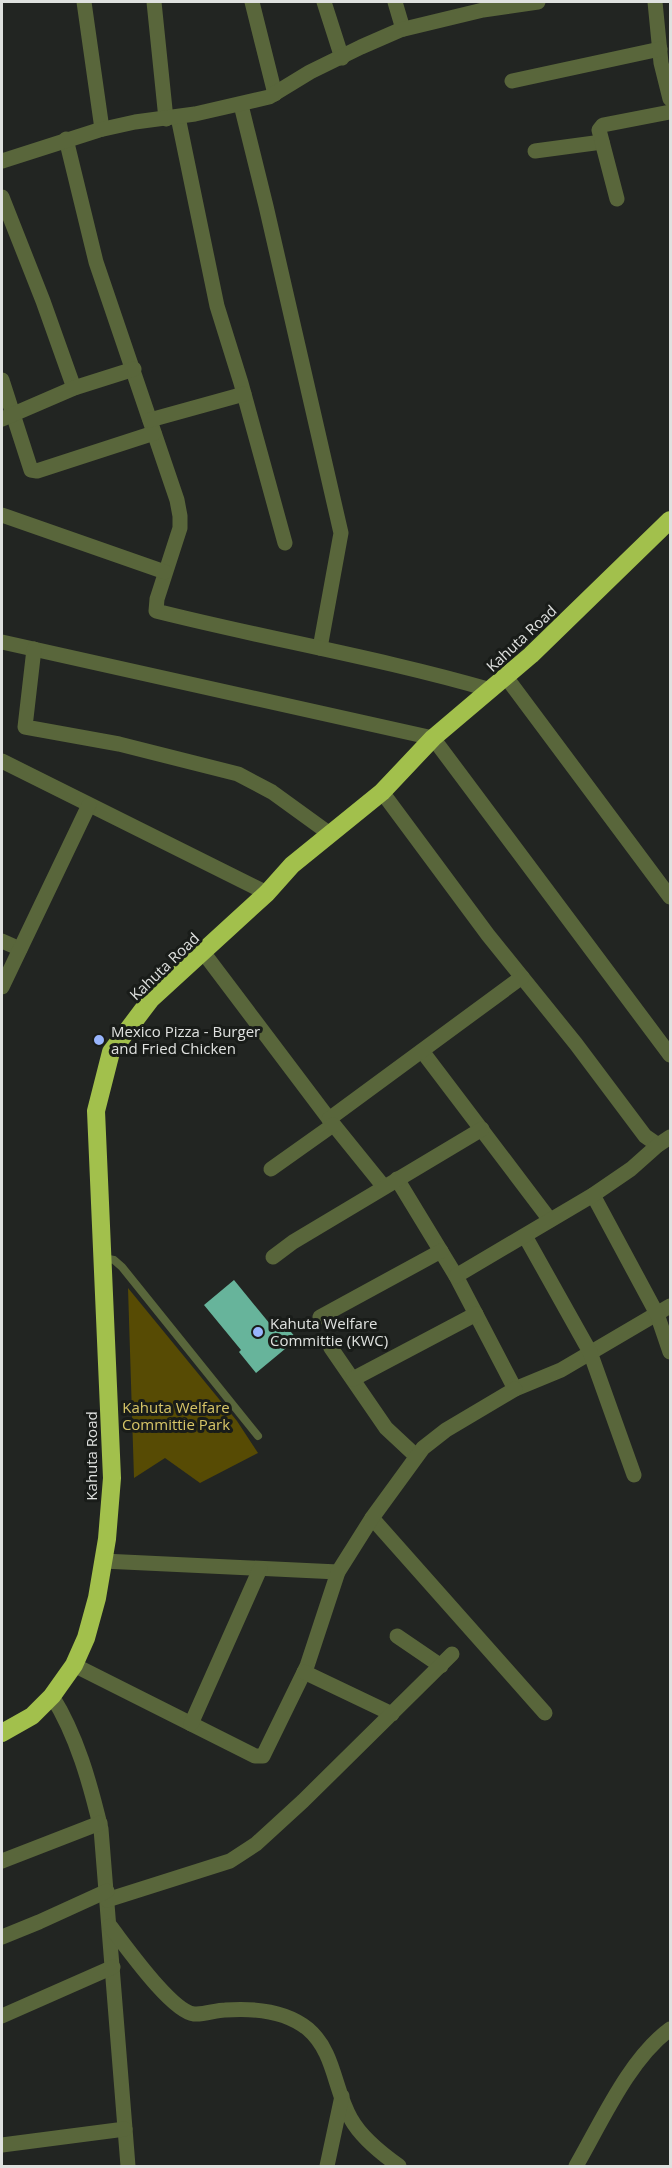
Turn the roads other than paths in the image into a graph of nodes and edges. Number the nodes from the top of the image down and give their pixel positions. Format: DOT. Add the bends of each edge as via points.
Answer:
graph roads {
  1 [pos="84,2"];
  2 [pos="154,2"];
  3 [pos="252,2"];
  4 [pos="324,2"];
  5 [pos="395,2"];
  6 [pos="538,2"];
  7 [pos="655,2"];
  8 [pos="481,6"];
  9 [pos="403,29"];
  10 [pos="660,49"];
  11 [pos="342,58"];
  12 [pos="512,81"];
  13 [pos="669,88"];
  14 [pos="275,94"];
  15 [pos="241,105"];
  16 [pos="670,112"];
  17 [pos="172,118"];
  18 [pos="102,129"];
  19 [pos="66,139"];
  20 [pos="602,142"];
  21 [pos="534,152"];
  22 [pos="2,161"];
  23 [pos="2,197"];
  24 [pos="616,199"];
  25 [pos="134,369"];
  26 [pos="2,380"];
  27 [pos="74,388"];
  28 [pos="244,394"];
  29 [pos="7,416"];
  30 [pos="152,427"];
  31 [pos="2,515"];
  32 [pos="670,520"];
  33 [pos="285,543"];
  34 [pos="165,572"];
  35 [pos="2,642"];
  36 [pos="320,648"];
  37 [pos="34,649"];
  38 [pos="506,677"];
  39 [pos="491,690"];
  40 [pos="433,738"];
  41 [pos="2,761"];
  42 [pos="382,792"];
  43 [pos="89,805"];
  44 [pos="330,834"];
  45 [pos="267,893"];
  46 [pos="670,897"];
  47 [pos="2,941"];
  48 [pos="20,949"];
  49 [pos="203,952"];
  50 [pos="522,977"];
  51 [pos="2,987"];
  52 [pos="422,1051"];
  53 [pos="670,1055"];
  54 [pos="331,1122"];
  55 [pos="482,1128"];
  56 [pos="664,1141"];
  57 [pos="271,1169"];
  58 [pos="391,1183"];
  59 [pos="593,1196"];
  60 [pos="550,1220"];
  61 [pos="525,1236"];
  62 [pos="441,1251"];
  63 [pos="273,1257"];
  64 [pos="103,1258"];
  65 [pos="456,1276"];
  66 [pos="664,1310"];
  67 [pos="476,1314"];
  68 [pos="320,1317"];
  69 [pos="331,1348"];
  70 [pos="590,1352"];
  71 [pos="670,1352"];
  72 [pos="353,1379"];
  73 [pos="515,1389"];
  74 [pos="258,1436"];
  75 [pos="416,1456"];
  76 [pos="634,1475"];
  77 [pos="372,1518"];
  78 [pos="103,1561"];
  79 [pos="260,1569"];
  80 [pos="338,1572"];
  81 [pos="397,1636"];
  82 [pos="452,1654"];
  83 [pos="74,1665"];
  84 [pos="441,1666"];
  85 [pos="304,1672"];
  86 [pos="52,1696"];
  87 [pos="545,1713"];
  88 [pos="392,1714"];
  89 [pos="191,1724"];
  90 [pos="2,1733"];
  91 [pos="100,1823"];
  92 [pos="2,1861"];
  93 [pos="107,1895"];
  94 [pos="110,1926"];
  95 [pos="2,1937"];
  96 [pos="113,1967"];
  97 [pos="2,2016"];
  98 [pos="670,2029"];
  99 [pos="342,2096"];
  100 [pos="125,2129"];
  101 [pos="2,2145"];
  102 [pos="128,2166"];
  103 [pos="327,2166"];
  104 [pos="399,2166"];
  105 [pos="576,2166"];
  1 -- 18 [label="street"];
  2 -- 17 [label="street"];
  3 -- 14 [label="street"];
  4 -- 11 [label="street"];
  5 -- 9 [label="street"];
  6 -- 8 [label="street"];
  7 -- 10 [label="street"];
  8 -- 9 [label="street"];
  9 -- 11 [label="street"];
  10 -- 12 [label="street"];
  10 -- 13 [label="street"];
  11 -- 14 [label="street"];
  14 -- 15 [label="street"];
  15 -- 17 [label="street"];
  15 -- 36 [label="street" via="341,534"];
  16 -- 20 [label="street" via="603,125 599,130"];
  17 -- 18 [label="street"];
  17 -- 28 [label="street" via="217,306"];
  18 -- 19 [label="street"];
  19 -- 22 [label="street"];
  19 -- 25 [label="street" via="96,262"];
  20 -- 21 [label="street"];
  20 -- 24 [label="street"];
  23 -- 27 [label="street"];
  25 -- 27 [label="street"];
  25 -- 30 [label="street"];
  26 -- 29 [label="street"];
  27 -- 29 [label="street"];
  28 -- 30 [label="street"];
  28 -- 33 [label="street"];
  29 -- 30 [label="street" via="31,470 37,471"];
  30 -- 34 [label="street" via="180,516 180,528"];
  31 -- 34 [label="street"];
  32 -- 38 [label="highway, Kahuta Road"];
  34 -- 36 [label="street" via="156,611"];
  35 -- 37 [label="street"];
  36 -- 39 [label="street"];
  37 -- 40 [label="street"];
  37 -- 44 [label="street" via="25,727 119,744 238,774 272,792"];
  38 -- 39 [label="highway, Kahuta Road"];
  38 -- 46 [label="street"];
  39 -- 40 [label="highway, Kahuta Road"];
  40 -- 42 [label="highway, Kahuta Road"];
  40 -- 53 [label="street"];
  41 -- 43 [label="street"];
  42 -- 44 [label="highway, Kahuta Road"];
  42 -- 50 [label="street"];
  43 -- 45 [label="street"];
  43 -- 48 [label="street"];
  44 -- 45 [label="highway, Kahuta Road" via="292,865"];
  45 -- 49 [label="highway, Kahuta Road"];
  47 -- 48 [label="street"];
  48 -- 51 [label="street"];
  49 -- 54 [label="street"];
  49 -- 64 [label="highway, Kahuta Road" via="151,999 111,1052 96,1111"];
  50 -- 52 [label="street"];
  50 -- 56 [label="street" via="645,1136"];
  52 -- 54 [label="street"];
  52 -- 55 [label="street"];
  54 -- 57 [label="street"];
  54 -- 58 [label="street"];
  55 -- 58 [label="street"];
  55 -- 60 [label="street"];
  56 -- 59 [label="street"];
  58 -- 62 [label="street"];
  58 -- 63 [label="street"];
  59 -- 60 [label="street"];
  59 -- 66 [label="street"];
  60 -- 61 [label="street"];
  61 -- 65 [label="street"];
  61 -- 70 [label="street"];
  62 -- 65 [label="street"];
  62 -- 68 [label="street"];
  64 -- 74 [label="lane" via="122,1267"];
  64 -- 78 [label="highway, Kahuta Road" via="112,1478"];
  65 -- 67 [label="street"];
  66 -- 70 [label="street"];
  66 -- 71 [label="street"];
  67 -- 72 [label="street"];
  67 -- 73 [label="street"];
  69 -- 72 [label="street"];
  70 -- 73 [label="street" via="561,1370"];
  70 -- 76 [label="street"];
  72 -- 75 [label="street" via="386,1428"];
  73 -- 75 [label="street" via="446,1430"];
  75 -- 77 [label="street"];
  77 -- 80 [label="street"];
  77 -- 87 [label="street"];
  78 -- 79 [label="street"];
  78 -- 83 [label="highway, Kahuta Road" via="86,1638"];
  79 -- 80 [label="street"];
  79 -- 89 [label="street"];
  80 -- 85 [label="street"];
  81 -- 84 [label="street"];
  82 -- 84 [label="street"];
  83 -- 86 [label="highway, Kahuta Road"];
  83 -- 89 [label="street"];
  84 -- 88 [label="street"];
  85 -- 88 [label="street"];
  85 -- 89 [label="street" via="263,1756 255,1756"];
  86 -- 90 [label="highway, Kahuta Road" via="32,1716"];
  86 -- 91 [label="street" via="63,1712 88,1775"];
  88 -- 93 [label="street" via="256,1844 230,1861"];
  91 -- 92 [label="street"];
  91 -- 93 [label="street"];
  93 -- 94 [label="street"];
  93 -- 95 [label="street"];
  94 -- 96 [label="street"];
  94 -- 99 [label="street" via="153,1981 176,2004 193,2014 256,2010 286,2016 307,2029 324,2047"];
  96 -- 97 [label="street"];
  96 -- 100 [label="street"];
  98 -- 105 [label="street" via="655,2042 620,2088"];
  99 -- 103 [label="street"];
  99 -- 104 [label="street" via="351,2119 362,2133"];
  100 -- 101 [label="street"];
  100 -- 102 [label="street"];
}
